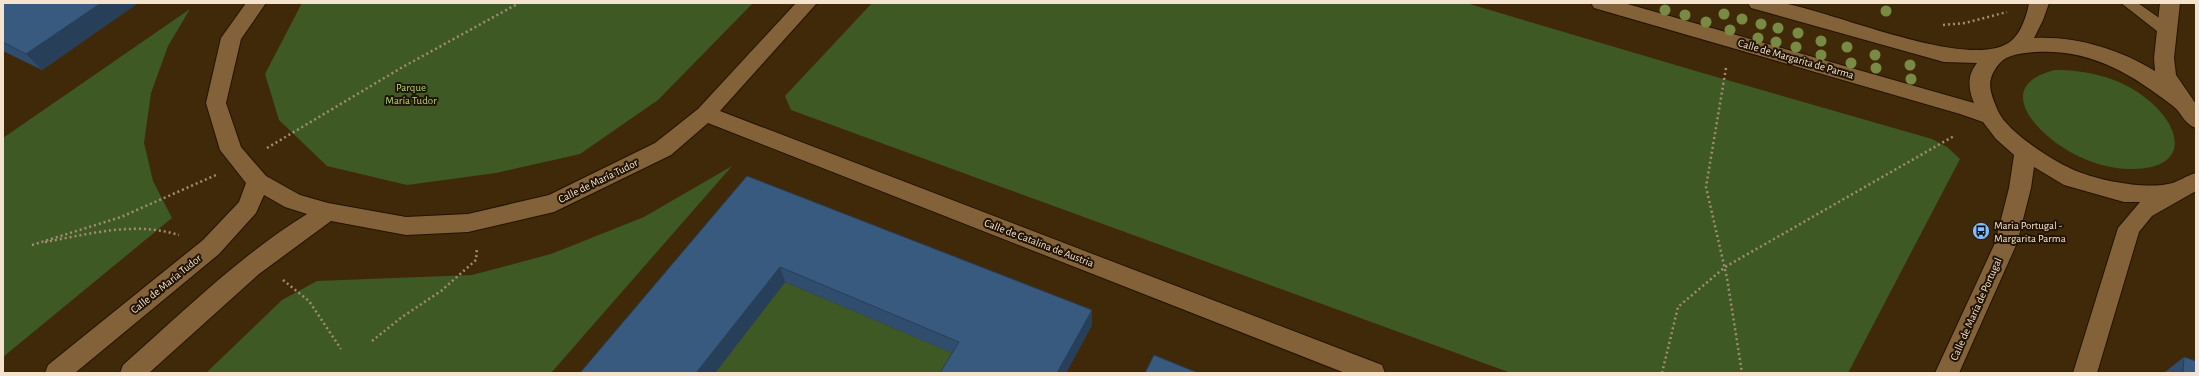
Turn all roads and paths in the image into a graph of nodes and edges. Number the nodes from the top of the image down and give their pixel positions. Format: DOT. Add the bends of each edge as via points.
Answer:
graph roads {
  1 [pos="256,3"];
  2 [pos="519,3"];
  3 [pos="808,3"];
  4 [pos="1601,3"];
  5 [pos="1758,3"];
  6 [pos="1779,3"];
  7 [pos="2039,3"];
  8 [pos="2128,3"];
  9 [pos="2170,3"];
  10 [pos="1798,14"];
  11 [pos="2167,31"];
  12 [pos="2018,46"];
  13 [pos="1994,56"];
  14 [pos="1726,68"];
  15 [pos="2190,112"];
  16 [pos="705,114"];
  17 [pos="1990,117"];
  18 [pos="1954,136"];
  19 [pos="2025,152"];
  20 [pos="242,164"];
  21 [pos="2196,181"];
  22 [pos="258,182"];
  23 [pos="2171,193"];
  24 [pos="328,212"];
  25 [pos="32,245"];
  26 [pos="477,248"];
  27 [pos="1725,267"];
  28 [pos="372,341"];
  29 [pos="57,373"];
  30 [pos="132,373"];
  31 [pos="1373,373"];
  32 [pos="1662,373"];
  33 [pos="1742,373"];
  34 [pos="1947,373"];
  35 [pos="2085,373"];
  1 -- 20 [label="street, Calle de María Tudor" via="230,38 216,103 231,150"];
  2 -- 20 [label="path" via="401,68"];
  3 -- 16 [label="street, Calle de María Tudor"];
  4 -- 17 [label="street, Calle de Margarita de Parma" via="1960,106"];
  5 -- 10 [label="street"];
  6 -- 10 [label="lane"];
  7 -- 12 [label="street" via="2034,22"];
  8 -- 11 [label="lane"];
  9 -- 11 [label="street"];
  10 -- 13 [label="street" via="1944,54"];
  11 -- 15 [label="street" via="2164,58 2166,76"];
  12 -- 13 [label="street"];
  12 -- 15 [label="street" via="2058,44 2102,54 2147,75"];
  13 -- 17 [label="street" via="1982,71 1979,90"];
  14 -- 27 [label="path" via="1706,187"];
  16 -- 24 [label="street, Calle de María Tudor" via="663,149 554,203 468,223 414,226"];
  16 -- 31 [label="street, Calle de Catalina de Austria"];
  17 -- 19 [label="street" via="2003,133"];
  18 -- 27 [label="path"];
  19 -- 23 [label="street" via="2072,178 2102,187 2124,193"];
  19 -- 34 [label="street, Calle de María de Portugal" via="2020,188 2006,243"];
  20 -- 22 [label="street, Calle de María Tudor"];
  20 -- 25 [label="path" via="121,218"];
  21 -- 23 [label="street"];
  22 -- 24 [label="street, Calle de María Tudor" via="293,201"];
  22 -- 29 [label="street, Calle de María Tudor" via="248,207 211,247"];
  23 -- 35 [label="street" via="2144,210 2129,228"];
  24 -- 30 [label="street" via="297,230 252,266"];
  26 -- 28 [label="path" via="476,260 441,292 402,317"];
  27 -- 32 [label="path" via="1678,306"];
  27 -- 33 [label="path"];
}
